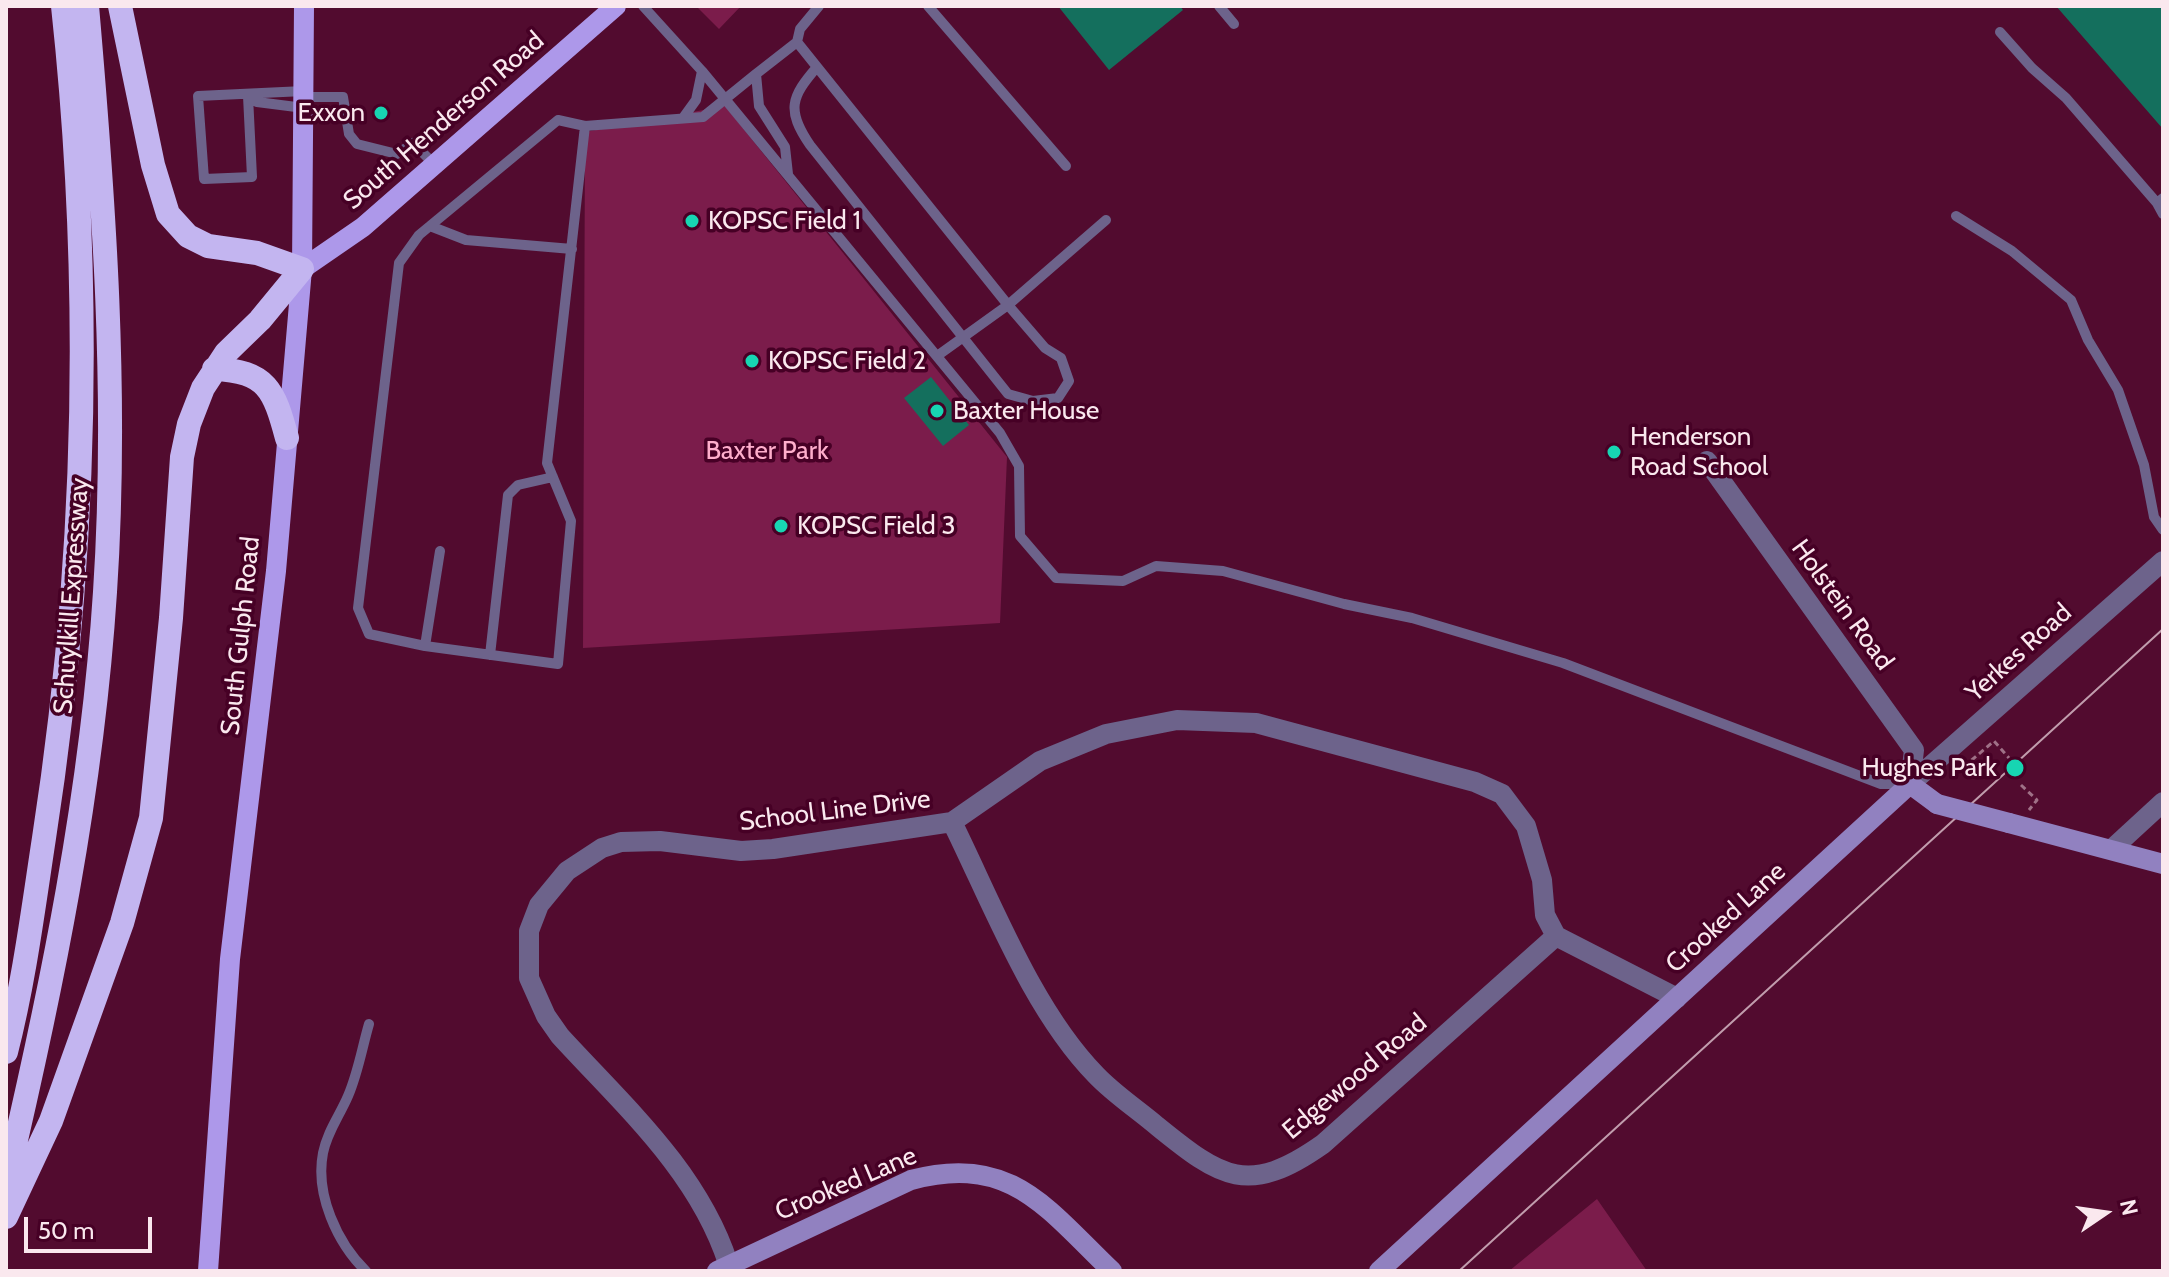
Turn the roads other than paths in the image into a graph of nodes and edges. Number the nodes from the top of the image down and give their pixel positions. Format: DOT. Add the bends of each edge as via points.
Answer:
graph roads {
  1 [pos="63,6"];
  2 [pos="87,6"];
  3 [pos="120,6"];
  4 [pos="304,6"];
  5 [pos="616,6"];
  6 [pos="643,6"];
  7 [pos="819,6"];
  8 [pos="928,6"];
  9 [pos="1219,6"];
  10 [pos="1234,24"];
  11 [pos="2000,32"];
  12 [pos="797,42"];
  13 [pos="817,67"];
  14 [pos="702,71"];
  15 [pos="756,74"];
  16 [pos="248,96"];
  17 [pos="304,99"];
  18 [pos="726,100"];
  19 [pos="683,118"];
  20 [pos="585,126"];
  21 [pos="434,164"];
  22 [pos="1066,166"];
  23 [pos="788,176"];
  24 [pos="2161,205"];
  25 [pos="1956,216"];
  26 [pos="1106,220"];
  27 [pos="430,226"];
  28 [pos="572,249"];
  29 [pos="302,269"];
  30 [pos="1008,305"];
  31 [pos="964,336"];
  32 [pos="937,356"];
  33 [pos="214,369"];
  34 [pos="287,438"];
  35 [pos="1707,461"];
  36 [pos="553,477"];
  37 [pos="2163,530"];
  38 [pos="440,551"];
  39 [pos="2163,561"];
  40 [pos="425,646"];
  41 [pos="490,655"];
  42 [pos="1910,784"];
  43 [pos="2163,802"];
  44 [pos="952,822"];
  45 [pos="2113,848"];
  46 [pos="2163,864"];
  47 [pos="1556,936"];
  48 [pos="1677,998"];
  49 [pos="369,1024"];
  50 [pos="6,1052"];
  51 [pos="6,1183"];
  52 [pos="6,1217"];
  53 [pos="722,1267"];
  54 [pos="208,1271"];
  55 [pos="366,1271"];
  56 [pos="1112,1271"];
  57 [pos="1379,1271"];
  1 -- 50 [label="highway, Schuylkill Expressway" via="81,303 80,498 56,760 19,1000"];
  2 -- 51 [label="highway, Schuylkill Expressway" via="110,308 105,592 69,897"];
  3 -- 29 [label="highway" via="168,214 188,236 208,246 257,253"];
  4 -- 17 [label="main road, South Gulph Road"];
  5 -- 21 [label="main road, South Henderson Road"];
  6 -- 14 [label="lane"];
  7 -- 12 [label="lane" via="800,29"];
  8 -- 22 [label="lane"];
  9 -- 10 [label="lane"];
  11 -- 24 [label="lane"];
  12 -- 13 [label="lane"];
  12 -- 15 [label="lane"];
  13 -- 30 [label="lane"];
  13 -- 31 [label="lane" via="795,98 797,126"];
  14 -- 18 [label="lane"];
  14 -- 19 [label="lane" via="696,100"];
  15 -- 18 [label="lane"];
  15 -- 23 [label="lane" via="759,106 785,147"];
  16 -- 16 [label="lane" via="198,96 204,179 252,177"];
  16 -- 17 [label="lane" via="259,91"];
  16 -- 17 [label="lane" via="257,102"];
  17 -- 21 [label="lane" via="343,97 349,134 357,144 397,154 413,143"];
  17 -- 29 [label="main road, South Gulph Road"];
  18 -- 19 [label="lane" via="703,117"];
  18 -- 23 [label="lane"];
  19 -- 20 [label="lane"];
  20 -- 27 [label="lane" via="558,120"];
  20 -- 28 [label="lane"];
  21 -- 29 [label="main road, South Henderson Road" via="363,227"];
  23 -- 32 [label="lane"];
  25 -- 37 [label="lane" via="2012,251 2071,300 2118,390 2144,465 2154,517"];
  26 -- 30 [label="lane"];
  27 -- 28 [label="lane" via="466,240"];
  27 -- 40 [label="lane" via="399,263 358,608 369,634"];
  28 -- 36 [label="lane" via="547,463"];
  29 -- 33 [label="highway"];
  29 -- 34 [label="main road, South Gulph Road"];
  30 -- 31 [label="lane"];
  30 -- 31 [label="lane" via="1066,365 1069,381 1058,398 1033,401 1008,394"];
  31 -- 32 [label="lane"];
  32 -- 42 [label="lane" via="1000,433 1019,466 1020,536 1056,578 1123,581 1156,566 1223,571 1563,663 1881,784"];
  33 -- 34 [label="highway" via="246,371 264,383"];
  33 -- 52 [label="highway" via="194,407 182,457 157,782 144,844 122,923 51,1121"];
  34 -- 54 [label="main road, South Gulph Road" via="230,959"];
  35 -- 42 [label="street, Holstein Road" via="1914,750"];
  36 -- 41 [label="lane" via="518,485 508,495"];
  36 -- 41 [label="lane" via="571,521 558,664"];
  38 -- 40 [label="lane"];
  39 -- 42 [label="street, Yerkes Road"];
  40 -- 41 [label="lane"];
  42 -- 45 [label="street, bridge" via="1937,804"];
  42 -- 48 [label="street, Crooked Lane"];
  43 -- 45 [label="street"];
  44 -- 47 [label="street, School Line Drive" via="1040,761 1106,734 1177,720 1256,723 1475,782 1502,794 1526,826 1542,880 1545,915"];
  44 -- 47 [label="street, Edgewood Road" via="1040,1002 1096,1075 1201,1162 1224,1174 1250,1176 1273,1170 1323,1144"];
  44 -- 53 [label="street, School Line Drive" via="741,851 621,842 582,859 539,905 527,952 529,978 546,1016 691,1184 716,1225"];
  45 -- 46 [label="street"];
  47 -- 48 [label="street"];
  48 -- 57 [label="street, Crooked Lane"];
  49 -- 55 [label="lane" via="348,1098 323,1152 322,1174 325,1202 352,1257"];
  53 -- 56 [label="street, Crooked Lane" via="911,1180 967,1171 990,1175 1038,1200"];
}
